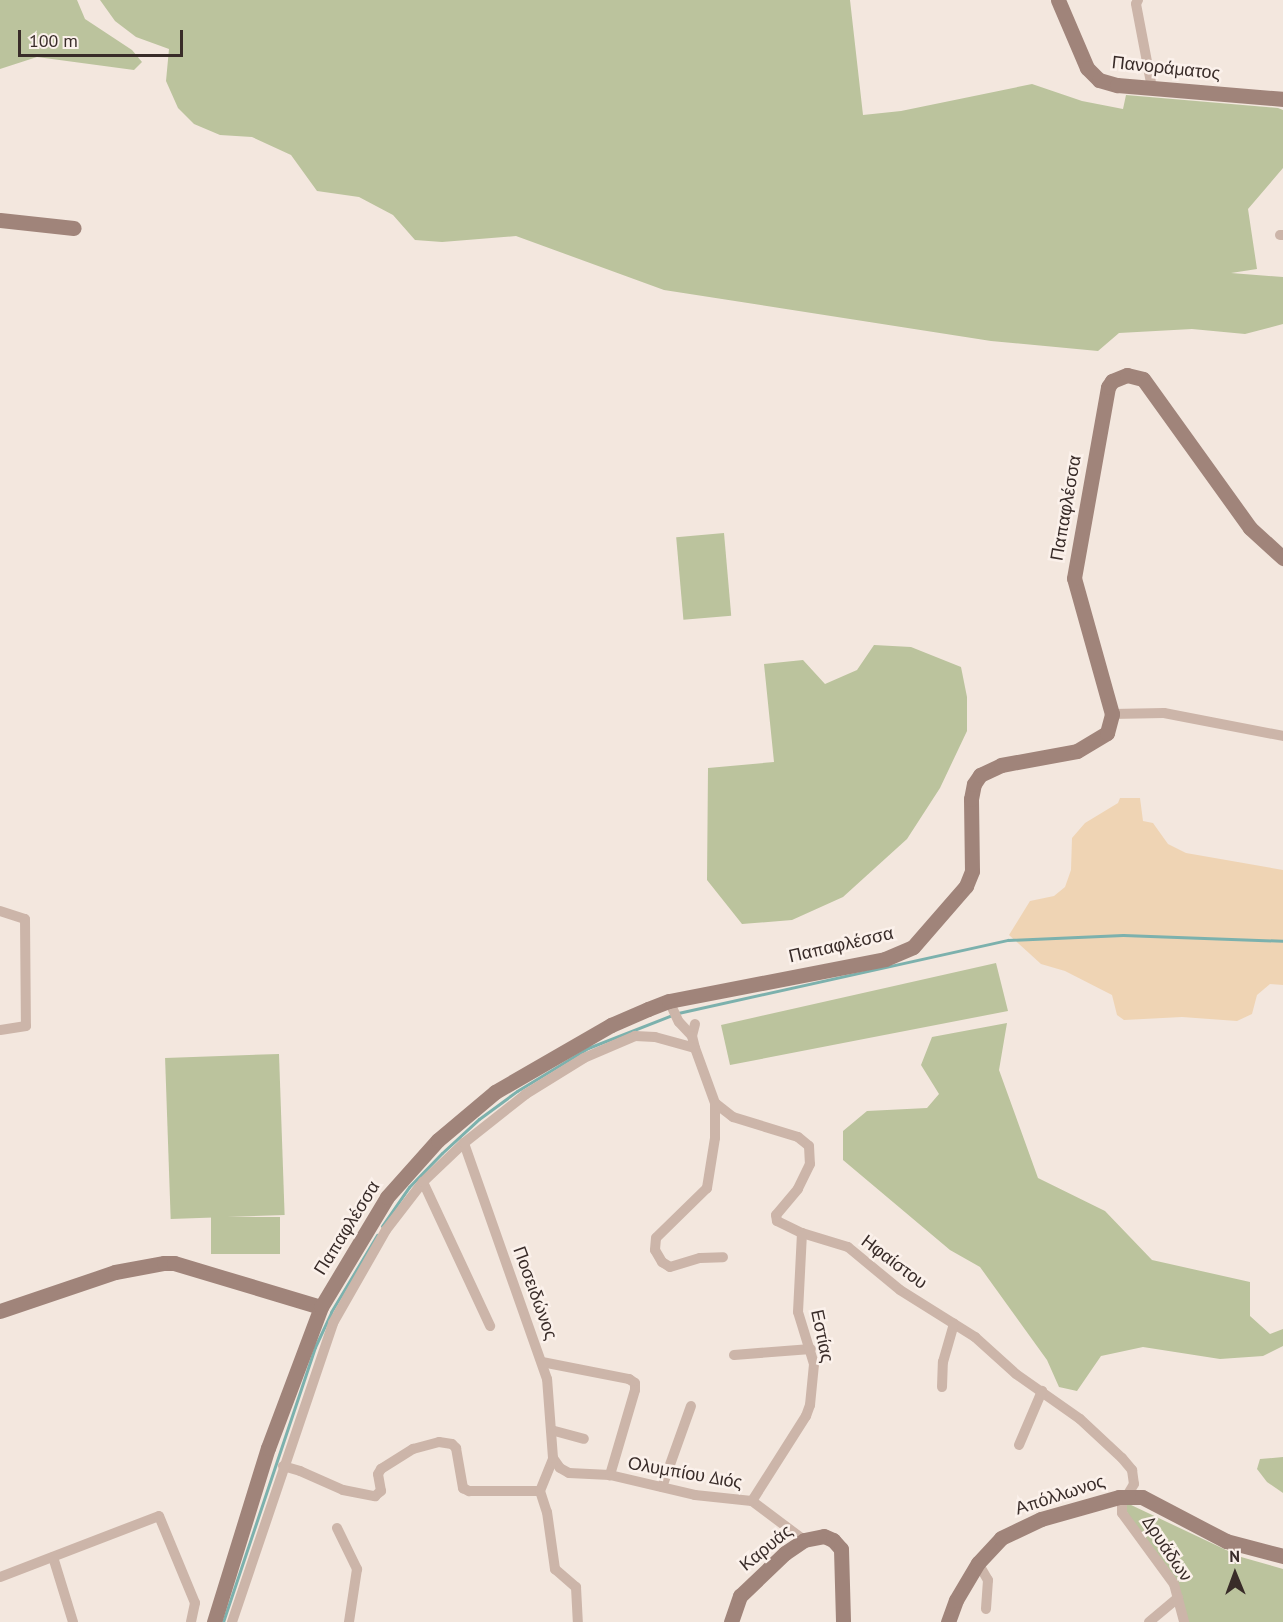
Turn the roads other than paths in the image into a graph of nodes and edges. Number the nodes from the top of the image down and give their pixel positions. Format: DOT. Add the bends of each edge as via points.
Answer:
graph roads {
  1 [pos="1058,0"];
  2 [pos="1138,0"];
  3 [pos="1152,88"];
  4 [pos="1283,99"];
  5 [pos="0,220"];
  6 [pos="74,228"];
  7 [pos="1283,558"];
  8 [pos="1112,714"];
  9 [pos="1283,736"];
  10 [pos="0,911"];
  11 [pos="671,1005"];
  12 [pos="695,1024"];
  13 [pos="0,1030"];
  14 [pos="692,1036"];
  15 [pos="695,1048"];
  16 [pos="716,1104"];
  17 [pos="464,1143"];
  18 [pos="423,1182"];
  19 [pos="802,1233"];
  20 [pos="723,1257"];
  21 [pos="321,1306"];
  22 [pos="0,1311"];
  23 [pos="954,1324"];
  24 [pos="490,1326"];
  25 [pos="811,1349"];
  26 [pos="734,1355"];
  27 [pos="542,1362"];
  28 [pos="942,1387"];
  29 [pos="1042,1390"];
  30 [pos="690,1406"];
  31 [pos="551,1430"];
  32 [pos="584,1439"];
  33 [pos="1019,1445"];
  34 [pos="553,1458"];
  35 [pos="283,1466"];
  36 [pos="610,1475"];
  37 [pos="662,1487"];
  38 [pos="540,1491"];
  39 [pos="1126,1497"];
  40 [pos="752,1501"];
  41 [pos="337,1528"];
  42 [pos="804,1540"];
  43 [pos="1283,1556"];
  44 [pos="53,1557"];
  45 [pos="978,1563"];
  46 [pos="0,1577"];
  47 [pos="1179,1598"];
  48 [pos="986,1610"];
  49 [pos="73,1622"];
  50 [pos="191,1622"];
  51 [pos="213,1622"];
  52 [pos="232,1622"];
  53 [pos="349,1622"];
  54 [pos="578,1622"];
  55 [pos="731,1622"];
  56 [pos="843,1622"];
  57 [pos="948,1622"];
  58 [pos="1149,1622"];
  59 [pos="1184,1622"];
  1 -- 3 [label="street, Πανοράματος" via="1091,73 1105,82"];
  2 -- 3 [label="street"];
  3 -- 4 [label="street, Πανοράματος"];
  5 -- 6 [label="street"];
  7 -- 8 [label="street, Παπαφλέσσα" via="1250,528 1143,378 1127,375 1112,381 1074,578"];
  8 -- 9 [label="street" via="1164,713"];
  8 -- 11 [label="street, Παπαφλέσσα" via="1107,733 1085,748 1000,765 980,775 971,799 972,871 966,886 914,947 885,959"];
  10 -- 13 [label="street" via="25,919 26,1014 26,1026"];
  11 -- 14 [label="street"];
  11 -- 21 [label="street, Παπαφλέσσα" via="611,1025 495,1092 438,1140 387,1197"];
  12 -- 14 [label="street"];
  14 -- 15 [label="street"];
  15 -- 16 [label="street"];
  15 -- 17 [label="street" via="655,1036 635,1036 584,1058 526,1094"];
  16 -- 19 [label="street, Ηφαίστου" via="733,1117 798,1137 809,1146 810,1164 802,1181 776,1215 777,1221"];
  16 -- 20 [label="street" via="707,1188 657,1238 655,1250 670,1267 700,1258"];
  17 -- 18 [label="street"];
  17 -- 27 [label="street, Ποσειδώνος"];
  18 -- 24 [label="street"];
  18 -- 35 [label="street" via="386,1230 333,1323"];
  19 -- 23 [label="street, Ηφαίστου" via="848,1247 900,1290"];
  19 -- 25 [label="street, Εστίας" via="798,1312"];
  21 -- 22 [label="street" via="164,1263 115,1272"];
  21 -- 51 [label="street, Παπαφλέσσα" via="268,1448"];
  23 -- 28 [label="street" via="943,1362"];
  23 -- 29 [label="street, Ηφαίστου"];
  25 -- 26 [label="street"];
  25 -- 40 [label="street, Εστίας" via="814,1364 806,1416"];
  27 -- 31 [label="street, Ποσειδώνος"];
  27 -- 36 [label="street" via="635,1383"];
  29 -- 33 [label="street"];
  29 -- 39 [label="street, Ηφαίστου" via="1080,1419 1130,1467 1134,1488"];
  30 -- 37 [label="street"];
  31 -- 32 [label="street"];
  31 -- 34 [label="street, Ποσειδώνος"];
  34 -- 36 [label="street, Ολυμπίου Διός" via="569,1473"];
  34 -- 38 [label="street"];
  35 -- 38 [label="street" via="343,1490 375,1496 381,1491 381,1469 413,1449 439,1442 456,1448 463,1488 469,1491"];
  35 -- 52 [label="street"];
  36 -- 37 [label="street, Ολυμπίου Διός"];
  37 -- 40 [label="street, Ολυμπίου Διός"];
  38 -- 54 [label="street" via="555,1569 576,1587"];
  39 -- 43 [label="street" via="1142,1497 1226,1540"];
  39 -- 45 [label="street, Απόλλωνος" via="1023,1526 997,1541"];
  39 -- 47 [label="street, Δρυάδων" via="1122,1513 1168,1574"];
  40 -- 42 [label="street, Ολυμπίου Διός"];
  41 -- 53 [label="street" via="357,1569"];
  42 -- 55 [label="street, Καρυάς" via="740,1596"];
  42 -- 56 [label="street, Καρυάς" via="824,1536 841,1549"];
  44 -- 46 [label="street"];
  44 -- 49 [label="street"];
  44 -- 50 [label="street" via="159,1516 195,1603"];
  45 -- 48 [label="street" via="988,1580"];
  45 -- 57 [label="street, Απόλλωνος"];
  47 -- 58 [label="street"];
  47 -- 59 [label="street, Δρυάδων"];
}
